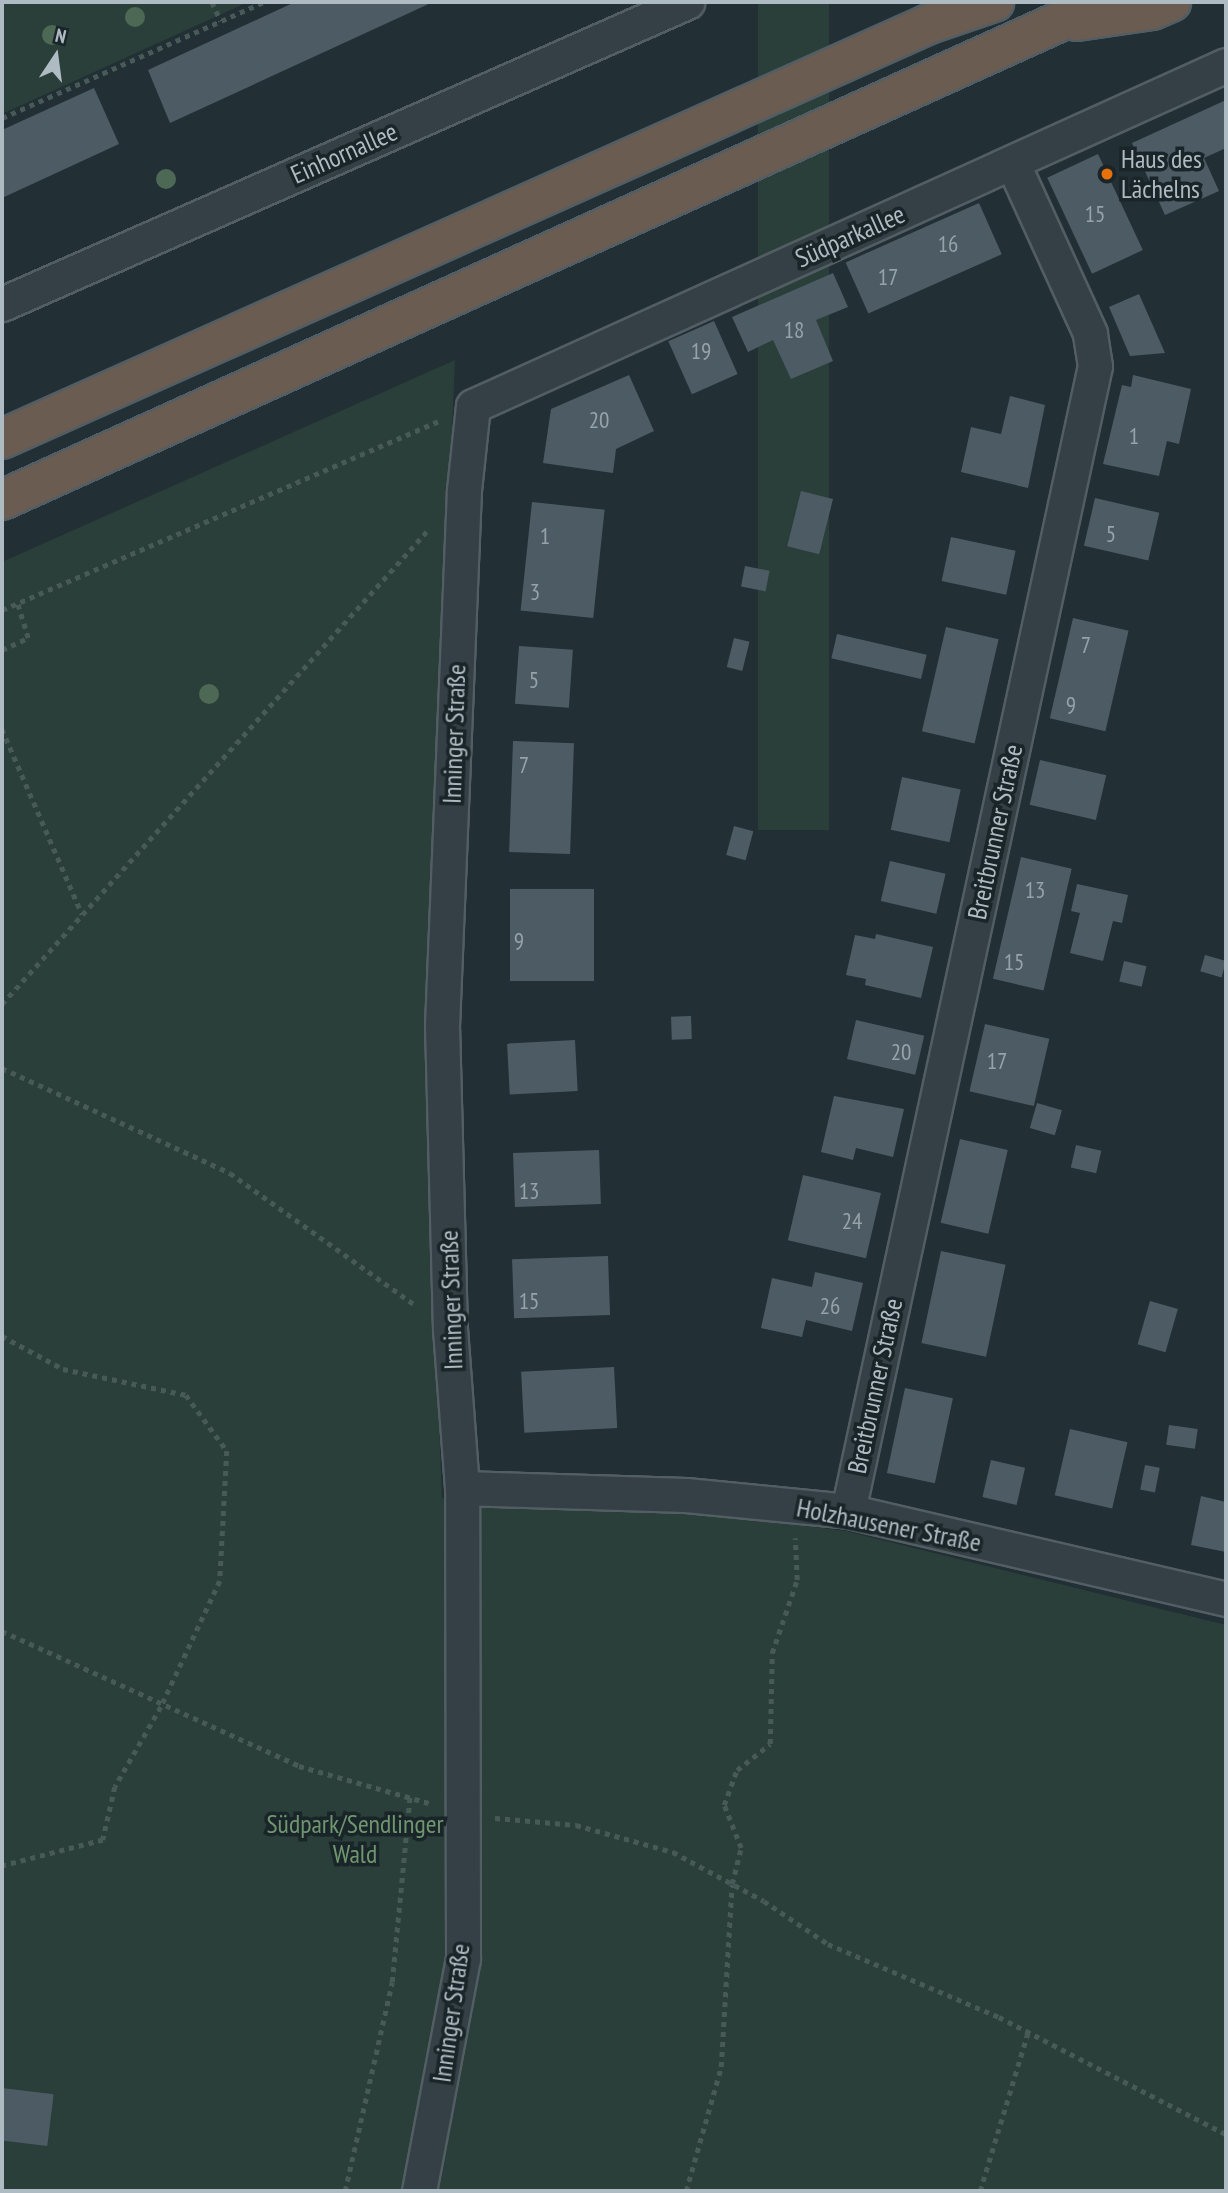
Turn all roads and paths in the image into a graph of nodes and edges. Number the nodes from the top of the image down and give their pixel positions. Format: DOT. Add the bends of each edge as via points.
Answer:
graph roads {
  1 [pos="212,2"];
  2 [pos="264,2"];
  3 [pos="687,2"];
  4 [pos="961,2"];
  5 [pos="994,2"];
  6 [pos="1103,2"];
  7 [pos="1171,2"];
  8 [pos="221,21"];
  9 [pos="929,23"];
  10 [pos="1058,24"];
  11 [pos="1226,65"];
  12 [pos="2,118"];
  13 [pos="1013,164"];
  14 [pos="2,304"];
  15 [pos="473,406"];
  16 [pos="2,439"];
  17 [pos="464,490"];
  18 [pos="2,500"];
  19 [pos="17,603"];
  20 [pos="2,610"];
  21 [pos="2,650"];
  22 [pos="2,729"];
  23 [pos="82,915"];
  24 [pos="2,1004"];
  25 [pos="2,1068"];
  26 [pos="450,1330"];
  27 [pos="2,1336"];
  28 [pos="462,1488"];
  29 [pos="793,1506"];
  30 [pos="848,1511"];
  31 [pos="1226,1599"];
  32 [pos="2,1631"];
  33 [pos="161,1707"];
  34 [pos="460,1815"];
  35 [pos="2,1866"];
  36 [pos="732,1884"];
  37 [pos="1028,2032"];
  38 [pos="1226,2134"];
  39 [pos="345,2191"];
  40 [pos="419,2191"];
  41 [pos="686,2191"];
  42 [pos="981,2191"];
  1 -- 8 [label="path"];
  2 -- 8 [label="path"];
  3 -- 14 [label="street, Einhornallee"];
  4 -- 9 [label="highway"];
  5 -- 9 [label="highway"];
  6 -- 10 [label="highway"];
  7 -- 10 [label="highway" via="1152,10"];
  8 -- 12 [label="path"];
  9 -- 16 [label="highway"];
  10 -- 18 [label="highway"];
  11 -- 13 [label="street, Südparkallee"];
  13 -- 15 [label="street, Südparkallee"];
  13 -- 30 [label="street, Breitbrunner Straße" via="1090,333 1095,366"];
  15 -- 17 [label="street, Inninger Straße"];
  15 -- 19 [label="path"];
  17 -- 23 [label="path"];
  17 -- 26 [label="street, Inninger Straße" via="442,1026"];
  19 -- 20 [label="path"];
  19 -- 21 [label="path" via="28,638"];
  22 -- 23 [label="path"];
  23 -- 24 [label="path"];
  25 -- 26 [label="path" via="230,1173"];
  26 -- 28 [label="street, Inninger Straße"];
  27 -- 33 [label="path" via="63,1369 186,1395 227,1451 220,1581"];
  28 -- 29 [label="street, Holzhausener Straße" via="686,1495"];
  28 -- 34 [label="street, Inninger Straße"];
  29 -- 30 [label="street, Holzhausener Straße"];
  29 -- 36 [label="path" via="797,1580 772,1653 770,1744 737,1770 724,1805 741,1848"];
  30 -- 31 [label="street, Holzhausener Straße"];
  32 -- 33 [label="path"];
  33 -- 35 [label="path" via="115,1787 103,1840"];
  33 -- 39 [label="path" via="299,1766 410,1796 391,1982"];
  34 -- 36 [label="path" via="576,1825 673,1852"];
  34 -- 40 [label="street, Inninger Straße" via="463,1959"];
  36 -- 37 [label="path" via="828,1944"];
  36 -- 41 [label="path" via="721,2067"];
  37 -- 38 [label="path"];
  37 -- 42 [label="path"];
}
